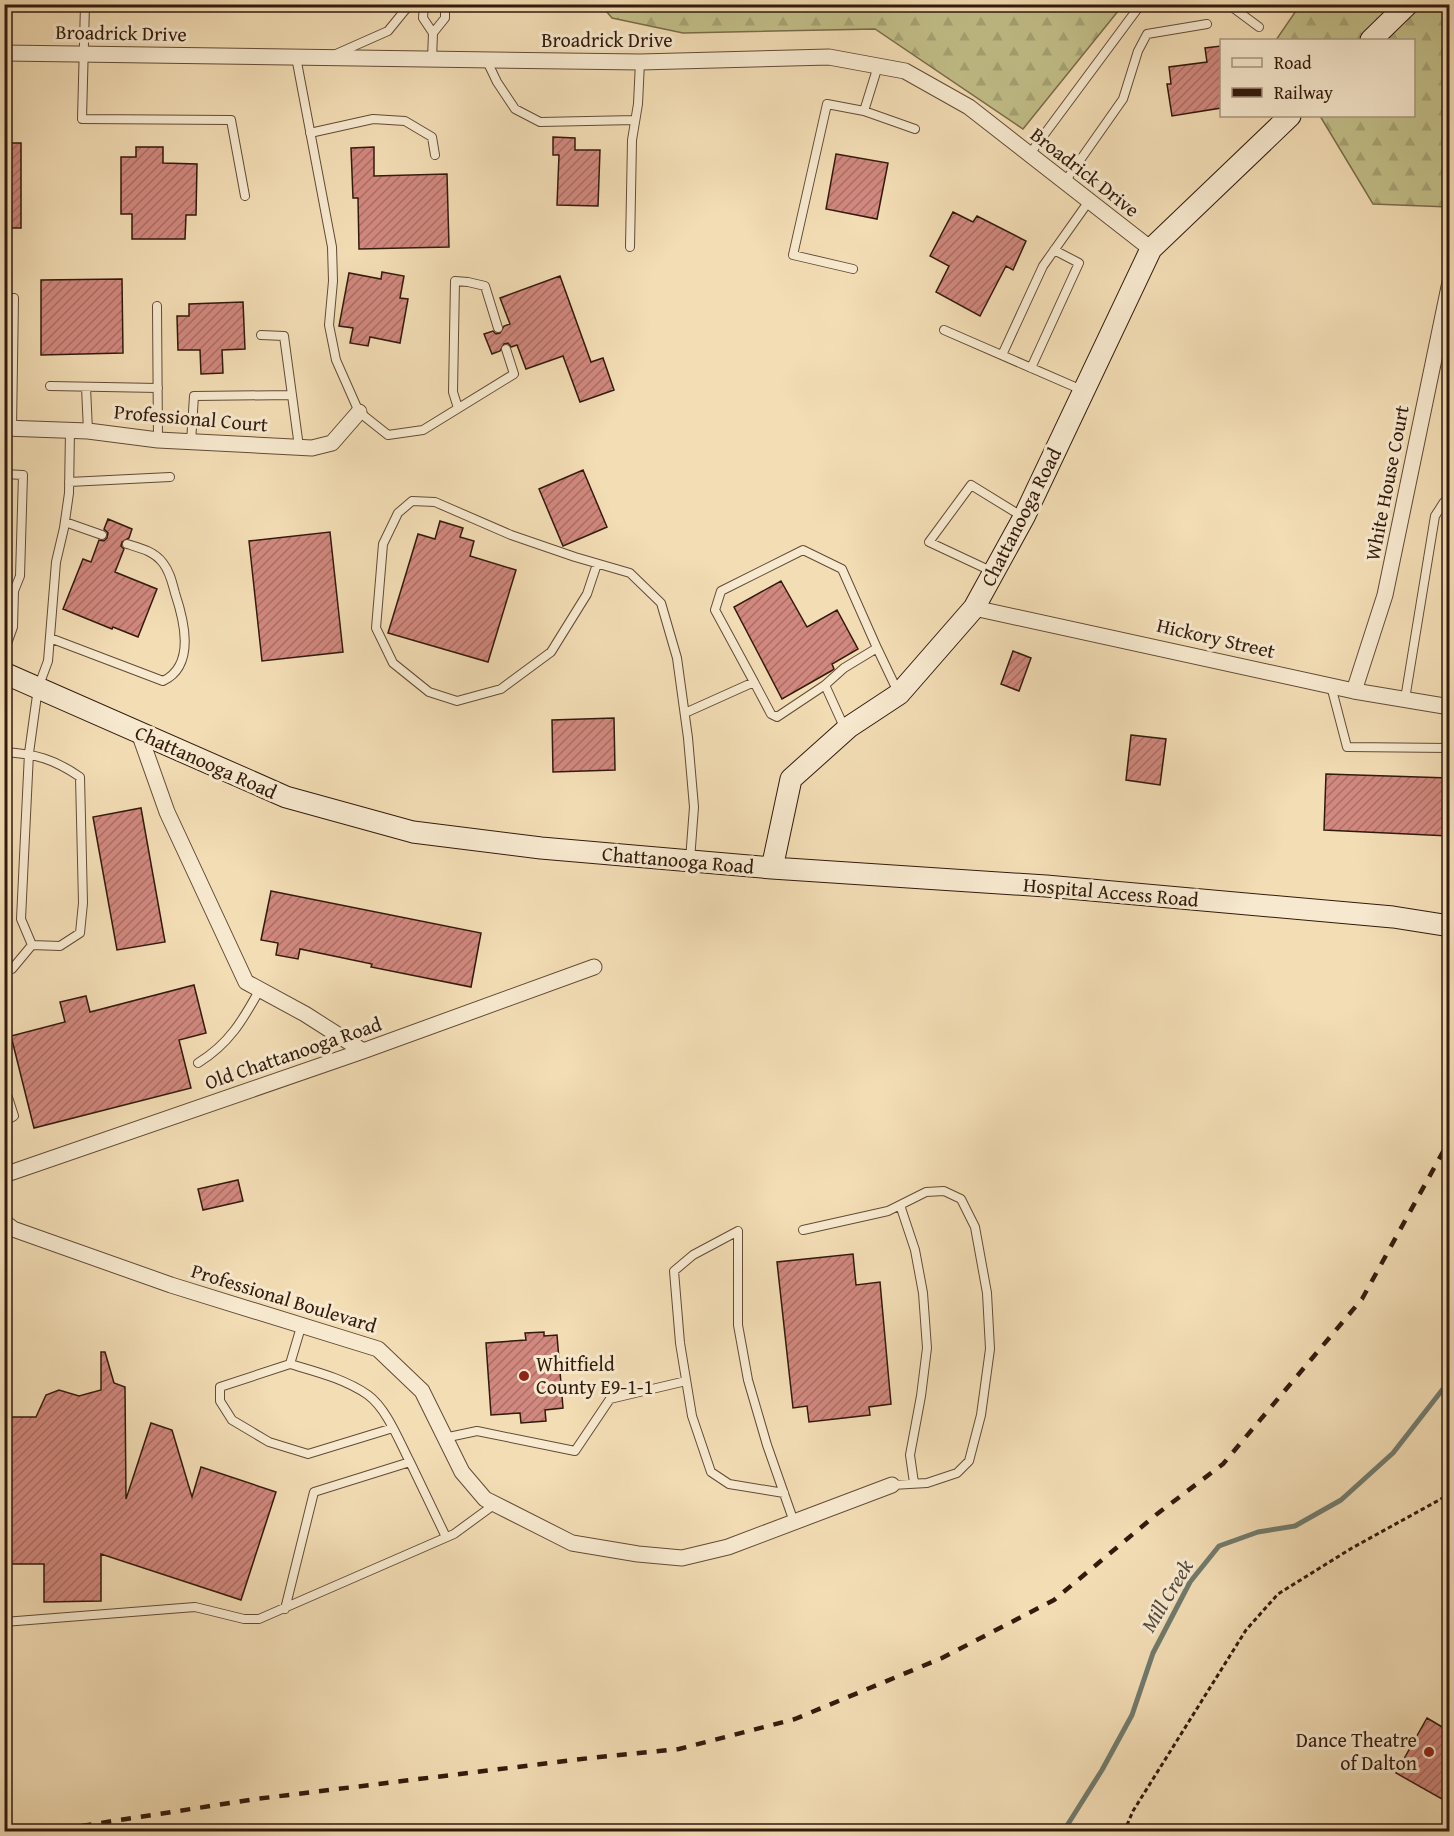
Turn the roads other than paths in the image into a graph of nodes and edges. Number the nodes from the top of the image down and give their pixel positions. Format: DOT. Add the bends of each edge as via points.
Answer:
graph roads {
  1 [pos="85,4"];
  2 [pos="410,4"];
  3 [pos="423,4"];
  4 [pos="445,4"];
  5 [pos="1141,4"];
  6 [pos="1228,4"];
  7 [pos="1408,4"];
  8 [pos="1207,24"];
  9 [pos="1260,27"];
  10 [pos="434,33"];
  11 [pos="1372,39"];
  12 [pos="4,53"];
  13 [pos="84,54"];
  14 [pos="296,57"];
  15 [pos="328,57"];
  16 [pos="432,59"];
  17 [pos="486,59"];
  18 [pos="640,62"];
  19 [pos="878,66"];
  20 [pos="864,111"];
  21 [pos="1289,117"];
  22 [pos="635,120"];
  23 [pos="915,129"];
  24 [pos="310,133"];
  25 [pos="435,155"];
  26 [pos="1029,155"];
  27 [pos="1064,183"];
  28 [pos="245,196"];
  29 [pos="1089,201"];
  30 [pos="630,248"];
  31 [pos="1150,249"];
  32 [pos="1054,250"];
  33 [pos="853,269"];
  34 [pos="1449,282"];
  35 [pos="4,297"];
  36 [pos="158,306"];
  37 [pos="498,328"];
  38 [pos="944,330"];
  39 [pos="261,335"];
  40 [pos="506,348"];
  41 [pos="1002,355"];
  42 [pos="1031,368"];
  43 [pos="50,386"];
  44 [pos="86,387"];
  45 [pos="158,388"];
  46 [pos="1084,391"];
  47 [pos="292,395"];
  48 [pos="458,408"];
  49 [pos="359,412"];
  50 [pos="8,428"];
  51 [pos="70,430"];
  52 [pos="87,430"];
  53 [pos="158,440"];
  54 [pos="191,442"];
  55 [pos="299,447"];
  56 [pos="4,474"];
  57 [pos="170,477"];
  58 [pos="69,482"];
  59 [pos="1449,503"];
  60 [pos="1024,518"];
  61 [pos="65,522"];
  62 [pos="102,535"];
  63 [pos="127,544"];
  64 [pos="597,564"];
  65 [pos="994,572"];
  66 [pos="4,591"];
  67 [pos="14,591"];
  68 [pos="974,608"];
  69 [pos="50,638"];
  70 [pos="877,648"];
  71 [pos="4,652"];
  72 [pos="4,673"];
  73 [pos="754,682"];
  74 [pos="825,685"];
  75 [pos="1331,686"];
  76 [pos="38,688"];
  77 [pos="1354,691"];
  78 [pos="899,694"];
  79 [pos="1405,699"];
  80 [pos="1449,707"];
  81 [pos="685,713"];
  82 [pos="846,730"];
  83 [pos="139,733"];
  84 [pos="1449,748"];
  85 [pos="4,752"];
  86 [pos="29,753"];
  87 [pos="689,861"];
  88 [pos="772,868"];
  89 [pos="1449,926"];
  90 [pos="32,945"];
  91 [pos="594,967"];
  92 [pos="4,971"];
  93 [pos="260,989"];
  94 [pos="363,1051"];
  95 [pos="198,1063"];
  96 [pos="4,1085"];
  97 [pos="4,1122"];
  98 [pos="4,1175"];
  99 [pos="900,1205"];
  100 [pos="4,1222"];
  101 [pos="803,1230"];
  102 [pos="301,1327"];
  103 [pos="290,1364"];
  104 [pos="686,1381"];
  105 [pos="393,1428"];
  106 [pos="444,1438"];
  107 [pos="410,1462"];
  108 [pos="914,1483"];
  109 [pos="892,1485"];
  110 [pos="784,1493"];
  111 [pos="495,1504"];
  112 [pos="795,1524"];
  113 [pos="446,1538"];
  114 [pos="285,1609"];
  115 [pos="4,1622"];
  1 -- 13 [label="lane"];
  2 -- 15 [label="lane" via="388,31"];
  3 -- 10 [label="lane" via="423,18"];
  4 -- 10 [label="lane" via="444,18"];
  5 -- 26 [label="lane"];
  6 -- 9 [label="lane"];
  7 -- 11 [label="main road"];
  8 -- 27 [label="lane" via="1147,34 1123,99"];
  10 -- 16 [label="lane"];
  12 -- 13 [label="street, Broadrick Drive"];
  13 -- 14 [label="street, Broadrick Drive"];
  13 -- 28 [label="lane" via="82,119 231,120"];
  14 -- 15 [label="street, Broadrick Drive"];
  14 -- 24 [label="lane"];
  15 -- 16 [label="street, Broadrick Drive"];
  16 -- 17 [label="street, Broadrick Drive"];
  17 -- 18 [label="street, Broadrick Drive"];
  17 -- 22 [label="lane" via="515,109 540,122"];
  18 -- 19 [label="street, Broadrick Drive" via="829,57"];
  18 -- 22 [label="lane"];
  19 -- 20 [label="lane"];
  19 -- 26 [label="street, Broadrick Drive" via="905,72 969,107"];
  20 -- 23 [label="lane"];
  20 -- 33 [label="lane" via="826,104 793,255"];
  21 -- 31 [label="main road, Chattanooga Road"];
  22 -- 30 [label="lane"];
  24 -- 25 [label="lane" via="373,119 405,121 432,137"];
  24 -- 49 [label="lane" via="332,247 329,325 336,360"];
  26 -- 27 [label="street, Broadrick Drive"];
  27 -- 29 [label="street, Broadrick Drive"];
  29 -- 31 [label="street, Broadrick Drive"];
  29 -- 32 [label="lane"];
  31 -- 46 [label="main road, Chattanooga Road"];
  32 -- 41 [label="lane"];
  32 -- 42 [label="lane" via="1079,263"];
  34 -- 77 [label="street, White House Court" via="1386,595"];
  35 -- 50 [label="lane" via="14,298"];
  36 -- 45 [label="lane"];
  37 -- 48 [label="lane" via="485,286 455,281 453,392"];
  38 -- 41 [label="lane"];
  39 -- 47 [label="lane" via="284,336"];
  40 -- 48 [label="lane" via="514,374"];
  41 -- 42 [label="lane"];
  42 -- 46 [label="lane"];
  43 -- 44 [label="lane"];
  44 -- 45 [label="lane"];
  44 -- 52 [label="lane"];
  45 -- 53 [label="lane"];
  46 -- 60 [label="main road, Chattanooga Road"];
  47 -- 54 [label="lane" via="194,396"];
  47 -- 55 [label="lane"];
  48 -- 49 [label="lane" via="423,430 388,435"];
  49 -- 55 [label="street, Professional Court" via="332,443"];
  50 -- 51 [label="street, Professional Court"];
  51 -- 52 [label="street, Professional Court"];
  51 -- 58 [label="lane"];
  52 -- 53 [label="street, Professional Court"];
  53 -- 54 [label="street, Professional Court"];
  54 -- 55 [label="street, Professional Court"];
  56 -- 67 [label="lane" via="23,474 20,576"];
  57 -- 58 [label="lane"];
  58 -- 61 [label="lane"];
  59 -- 79 [label="lane" via="1444,502 1435,516"];
  60 -- 65 [label="main road, Chattanooga Road"];
  60 -- 65 [label="lane" via="971,485 929,542"];
  61 -- 62 [label="lane"];
  61 -- 69 [label="lane" via="56,562"];
  63 -- 69 [label="lane" via="153,553 169,573 184,622 184,653 173,676 164,681"];
  64 -- 64 [label="lane" via="511,535 435,502 412,501 398,513 383,544 376,628 393,663 429,692 457,701 501,689 551,652 587,594"];
  64 -- 81 [label="lane" via="630,573 661,603 677,658"];
  65 -- 68 [label="main road, Chattanooga Road"];
  66 -- 67 [label="lane"];
  67 -- 71 [label="lane" via="13,627"];
  68 -- 75 [label="street, Hickory Street"];
  68 -- 78 [label="main road, Chattanooga Road"];
  69 -- 76 [label="lane" via="48,661"];
  70 -- 73 [label="lane" via="842,569 803,550 721,591 715,609"];
  70 -- 74 [label="lane"];
  70 -- 78 [label="lane"];
  72 -- 76 [label="main road, Chattanooga Road"];
  73 -- 74 [label="lane" via="771,714 777,717"];
  73 -- 81 [label="lane"];
  74 -- 82 [label="lane"];
  75 -- 77 [label="street, Hickory Street"];
  75 -- 84 [label="lane" via="1347,747"];
  76 -- 83 [label="main road, Chattanooga Road"];
  76 -- 86 [label="lane"];
  77 -- 79 [label="street, Hickory Street"];
  78 -- 82 [label="main road, Chattanooga Road"];
  79 -- 80 [label="street, Hickory Street"];
  81 -- 87 [label="lane" via="694,807"];
  82 -- 88 [label="main road, Chattanooga Road" via="791,779"];
  83 -- 87 [label="main road, Chattanooga Road" via="286,797 412,832"];
  83 -- 93 [label="street" via="167,812 246,982"];
  85 -- 86 [label="lane"];
  86 -- 90 [label="lane" via="21,919"];
  86 -- 90 [label="lane" via="61,764 80,777 83,903 81,933 60,946"];
  87 -- 88 [label="main road, Chattanooga Road"];
  88 -- 89 [label="main road, Hospital Access Road" via="1057,887 1393,917"];
  90 -- 92 [label="lane" via="12,969"];
  91 -- 94 [label="street, Old Chattanooga Road"];
  93 -- 94 [label="street"];
  93 -- 95 [label="lane" via="240,1025 216,1053"];
  94 -- 98 [label="street, Old Chattanooga Road"];
  96 -- 97 [label="lane" via="14,1116"];
  99 -- 101 [label="lane" via="888,1212"];
  99 -- 108 [label="lane" via="915,1250 927,1348 910,1455"];
  99 -- 108 [label="lane" via="926,1192 944,1191 961,1199 975,1227 987,1293 990,1349 981,1415 969,1461 957,1473"];
  100 -- 102 [label="street, Professional Boulevard" via="13,1229 171,1285"];
  102 -- 103 [label="lane"];
  102 -- 106 [label="street, Professional Boulevard" via="378,1349 422,1391"];
  103 -- 105 [label="lane" via="343,1381 370,1396"];
  103 -- 105 [label="lane" via="220,1387 220,1401 232,1420 269,1442 308,1454"];
  104 -- 106 [label="lane" via="610,1399 575,1451 477,1431"];
  104 -- 110 [label="lane" via="692,1416 711,1472 729,1484"];
  104 -- 110 [label="lane" via="674,1271 693,1255 738,1231 738,1325 748,1380"];
  105 -- 107 [label="lane"];
  106 -- 111 [label="street, Professional Boulevard" via="462,1472 485,1499"];
  107 -- 113 [label="lane"];
  107 -- 114 [label="lane" via="314,1492"];
  108 -- 109 [label="lane"];
  109 -- 112 [label="street, Professional Boulevard"];
  110 -- 112 [label="lane"];
  111 -- 112 [label="street, Professional Boulevard" via="572,1543 682,1558"];
  111 -- 113 [label="lane"];
  113 -- 114 [label="lane"];
  114 -- 115 [label="lane" via="259,1619 195,1606"];
}
